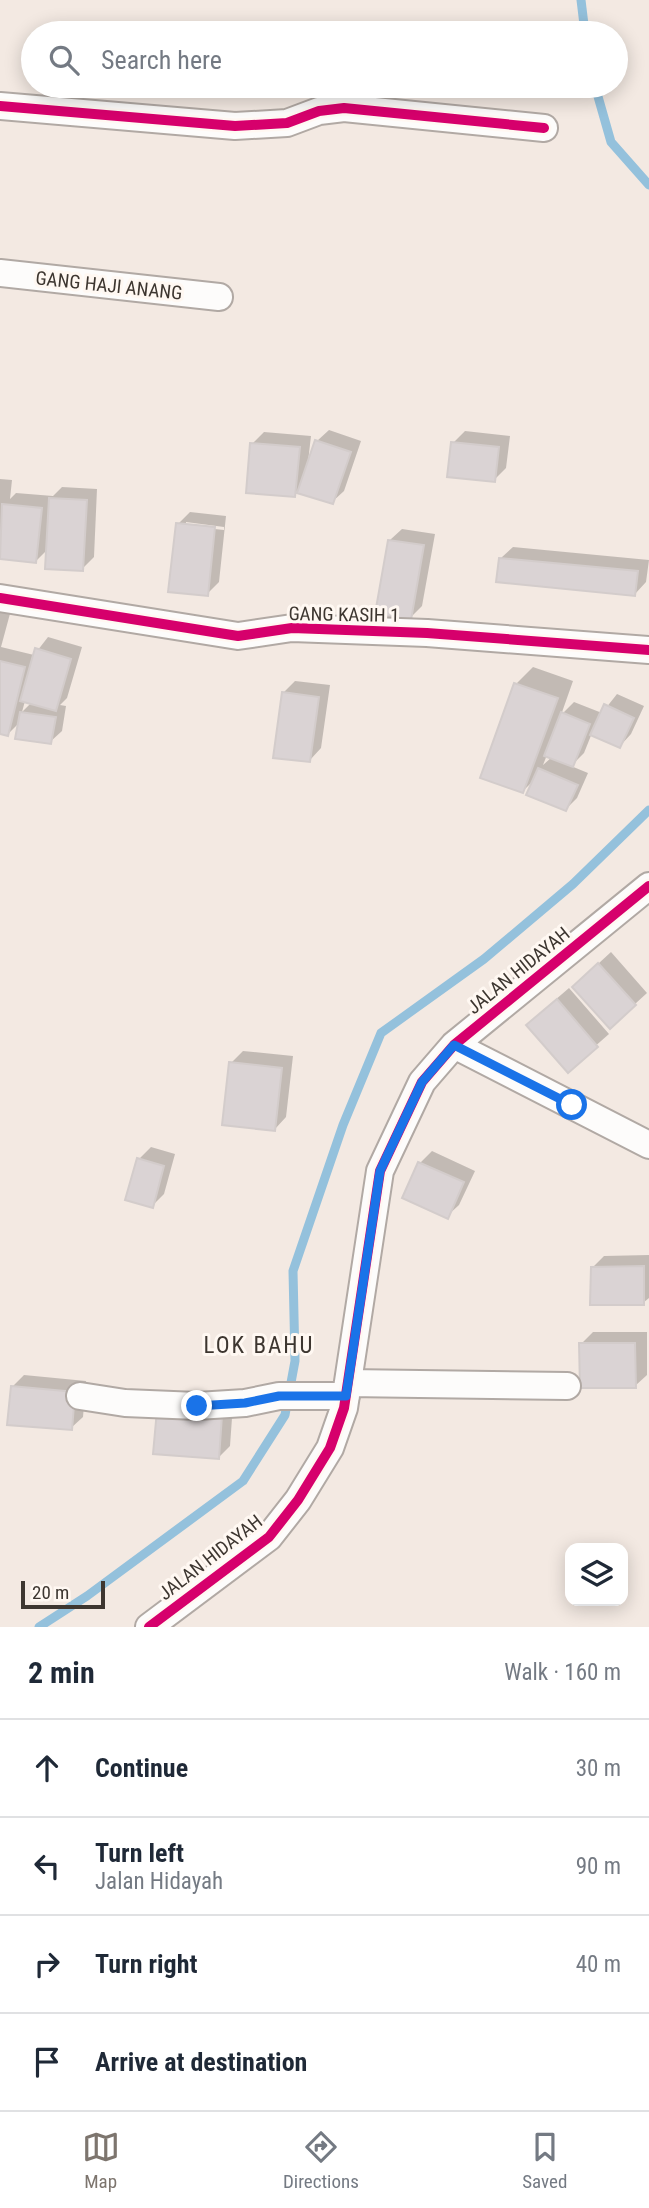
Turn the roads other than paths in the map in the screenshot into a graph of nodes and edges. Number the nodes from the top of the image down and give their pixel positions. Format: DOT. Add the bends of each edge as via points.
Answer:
graph roads {
  1 [pos="0,106"];
  2 [pos="544,128"];
  3 [pos="0,273"];
  4 [pos="219,297"];
  5 [pos="0,598"];
  6 [pos="649,650"];
  7 [pos="649,886"];
  8 [pos="454,1045"];
  9 [pos="649,1144"];
  10 [pos="567,1386"];
  11 [pos="347,1389"];
  12 [pos="80,1396"];
  13 [pos="149,1627"];
  1 -- 2 [label="street" via="235,126 287,123 344,108"];
  3 -- 4 [label="street, GANG HAJI ANANG"];
  5 -- 6 [label="street, GANG KASIH 1" via="238,636 292,628"];
  7 -- 8 [label="street, JALAN HIDAYAH"];
  8 -- 9 [label="street"];
  8 -- 11 [label="street, JALAN HIDAYAH" via="422,1082 380,1171"];
  10 -- 11 [label="street"];
  11 -- 12 [label="street" via="197,1406"];
  11 -- 13 [label="street, JALAN HIDAYAH" via="330,1448 269,1538"];
}
